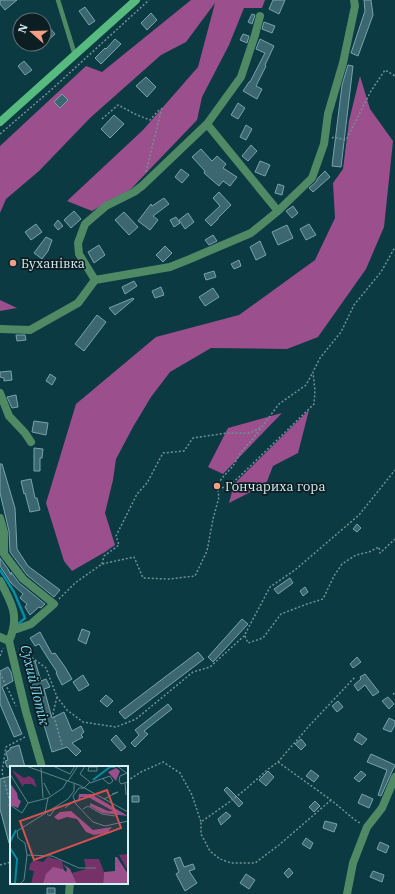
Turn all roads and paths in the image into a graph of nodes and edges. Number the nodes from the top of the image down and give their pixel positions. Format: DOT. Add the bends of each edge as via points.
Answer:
graph roads {
  1 [pos="58,0"];
  2 [pos="136,0"];
  3 [pos="149,0"];
  4 [pos="354,0"];
  5 [pos="260,16"];
  6 [pos="75,55"];
  7 [pos="395,76"];
  8 [pos="102,119"];
  9 [pos="0,122"];
  10 [pos="207,124"];
  11 [pos="0,134"];
  12 [pos="324,144"];
  13 [pos="146,172"];
  14 [pos="278,211"];
  15 [pos="395,247"];
  16 [pos="95,280"];
  17 [pos="0,329"];
  18 [pos="313,372"];
  19 [pos="0,393"];
  20 [pos="262,427"];
  21 [pos="31,442"];
  22 [pos="395,470"];
  23 [pos="218,489"];
  24 [pos="0,518"];
  25 [pos="395,539"];
  26 [pos="102,564"];
  27 [pos="0,581"];
  28 [pos="54,604"];
  29 [pos="17,630"];
  30 [pos="244,636"];
  31 [pos="0,637"];
  32 [pos="9,641"];
  33 [pos="0,673"];
  34 [pos="355,677"];
  35 [pos="57,696"];
  36 [pos="18,709"];
  37 [pos="27,736"];
  38 [pos="62,745"];
  39 [pos="278,762"];
  40 [pos="42,766"];
  41 [pos="395,776"];
  42 [pos="128,780"];
  43 [pos="331,800"];
  44 [pos="10,802"];
  45 [pos="201,822"];
  46 [pos="367,827"];
  47 [pos="10,862"];
  48 [pos="0,865"];
  49 [pos="70,884"];
  50 [pos="69,894"];
  51 [pos="347,894"];
  1 -- 6 [label="lane"];
  2 -- 6 [label="street"];
  3 -- 11 [label="path"];
  4 -- 12 [label="street" via="350,32 328,114"];
  5 -- 10 [label="street" via="240,77"];
  6 -- 9 [label="street"];
  7 -- 12 [label="path" via="385,70 371,91 346,140 334,137"];
  8 -- 13 [label="path" via="118,105 150,120 162,107"];
  10 -- 14 [label="street"];
  10 -- 16 [label="street" via="138,189 106,206 85,224 78,243 79,254"];
  12 -- 14 [label="street" via="312,178"];
  14 -- 16 [label="street" via="251,233 170,267"];
  15 -- 18 [label="path" via="381,272 354,305 341,332 320,358"];
  16 -- 17 [label="street" via="78,303 30,330"];
  18 -- 20 [label="path" via="306,385 279,404"];
  18 -- 23 [label="path" via="314,404 238,478 228,486"];
  19 -- 21 [label="street" via="9,416"];
  20 -- 23 [label="path" via="222,478"];
  20 -- 26 [label="path" via="250,433 227,433 193,438 184,451 163,452 147,483 137,494 116,536 119,545 104,556"];
  22 -- 30 [label="path" via="359,515 270,588"];
  23 -- 26 [label="path" via="219,497 207,551 195,576 143,578 134,557"];
  24 -- 28 [label="street" via="4,532 4,554 23,579"];
  25 -- 30 [label="path" via="380,553 379,547 356,555 342,564 323,599 281,614 263,638 248,643"];
  26 -- 28 [label="path" via="75,583"];
  27 -- 32 [label="street" via="10,599 15,619 14,631"];
  28 -- 29 [label="street" via="31,624"];
  30 -- 35 [label="path" via="210,667 193,672 136,719 116,727 83,722 67,710"];
  31 -- 32 [label="street"];
  32 -- 35 [label="path" via="46,668"];
  32 -- 40 [label="street"];
  33 -- 36 [label="path"];
  34 -- 39 [label="path"];
  35 -- 38 [label="path" via="53,713"];
  37 -- 44 [label="path" via="6,747 2,772"];
  39 -- 43 [label="path"];
  39 -- 45 [label="path"];
  41 -- 46 [label="street" via="382,808"];
  42 -- 45 [label="path" via="163,762 180,773 192,795"];
  43 -- 45 [label="path" via="279,846 255,863 231,863 220,859 210,851 201,834"];
  43 -- 46 [label="path"];
  46 -- 51 [label="street" via="353,864"];
  47 -- 48 [label="path"];
  49 -- 50 [label="street"];
}
